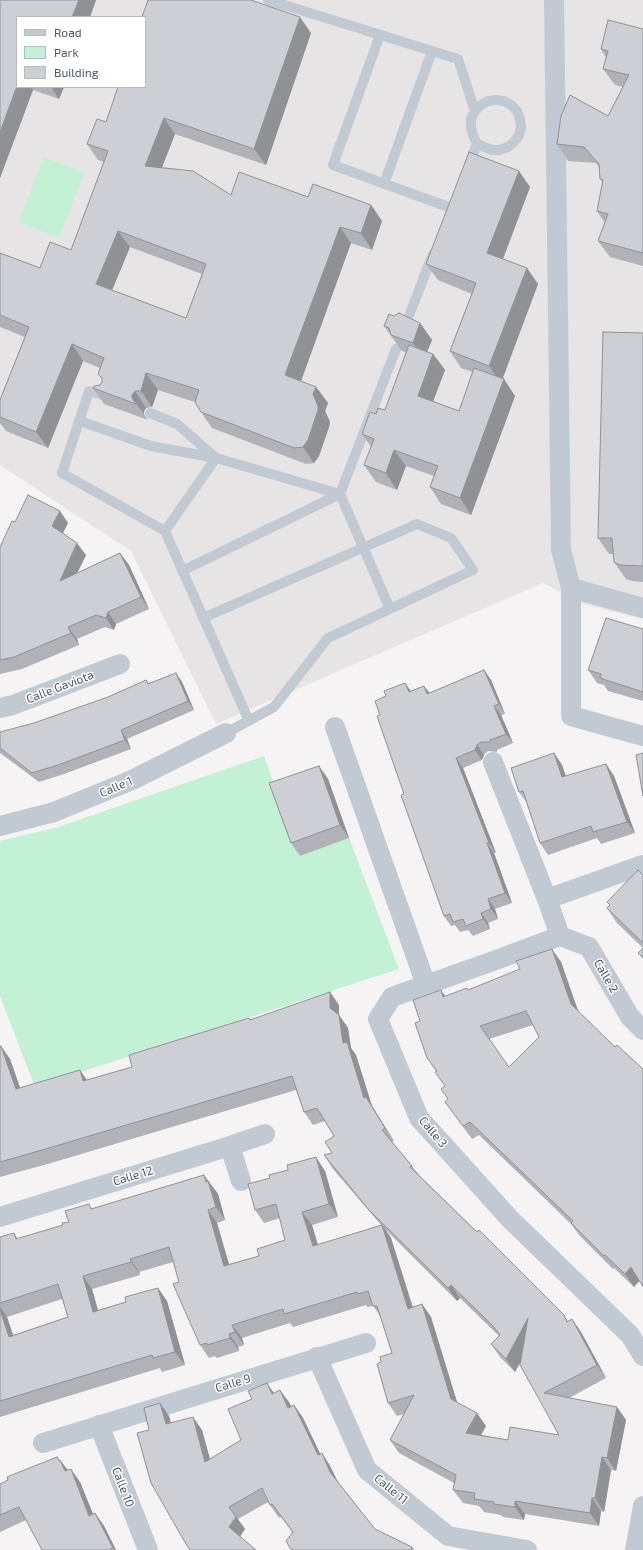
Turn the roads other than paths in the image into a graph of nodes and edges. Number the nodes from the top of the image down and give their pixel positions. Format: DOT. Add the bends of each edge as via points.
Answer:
graph roads {
  1 [pos="268,0"];
  2 [pos="554,0"];
  3 [pos="380,35"];
  4 [pos="432,51"];
  5 [pos="475,111"];
  6 [pos="477,144"];
  7 [pos="466,172"];
  8 [pos="384,184"];
  9 [pos="451,208"];
  10 [pos="437,245"];
  11 [pos="405,326"];
  12 [pos="396,348"];
  13 [pos="107,396"];
  14 [pos="150,413"];
  15 [pos="80,421"];
  16 [pos="216,458"];
  17 [pos="340,494"];
  18 [pos="165,531"];
  19 [pos="364,548"];
  20 [pos="182,571"];
  21 [pos="571,588"];
  22 [pos="643,608"];
  23 [pos="390,609"];
  24 [pos="203,618"];
  25 [pos="120,664"];
  26 [pos="0,708"];
  27 [pos="249,721"];
  28 [pos="335,727"];
  29 [pos="226,733"];
  30 [pos="643,736"];
  31 [pos="493,762"];
  32 [pos="0,826"];
  33 [pos="643,865"];
  34 [pos="547,899"];
  35 [pos="560,936"];
  36 [pos="426,984"];
  37 [pos="643,1030"];
  38 [pos="265,1134"];
  39 [pos="230,1146"];
  40 [pos="241,1181"];
  41 [pos="0,1217"];
  42 [pos="366,1343"];
  43 [pos="643,1356"];
  44 [pos="318,1357"];
  45 [pos="99,1425"];
  46 [pos="43,1443"];
  47 [pos="643,1506"];
  48 [pos="148,1550"];
  49 [pos="527,1550"];
  50 [pos="635,1550"];
  1 -- 3 [label="lane"];
  2 -- 21 [label="street" via="561,550"];
  3 -- 4 [label="lane"];
  3 -- 8 [label="lane" via="333,166"];
  4 -- 5 [label="lane" via="458,59"];
  4 -- 8 [label="lane"];
  5 -- 6 [label="lane" via="471,127"];
  5 -- 6 [label="lane" via="488,101 504,101 517,111 521,127 519,135 508,147 492,150"];
  6 -- 7 [label="lane"];
  8 -- 9 [label="lane"];
  10 -- 11 [label="lane"];
  12 -- 17 [label="lane"];
  13 -- 15 [label="lane" via="89,391"];
  14 -- 16 [label="lane" via="178,424"];
  15 -- 16 [label="lane" via="151,446"];
  15 -- 18 [label="lane" via="62,473"];
  16 -- 17 [label="lane"];
  16 -- 18 [label="lane"];
  17 -- 19 [label="lane"];
  17 -- 20 [label="lane"];
  18 -- 20 [label="lane"];
  19 -- 23 [label="lane"];
  19 -- 23 [label="lane" via="417,524 451,538 473,570"];
  19 -- 24 [label="lane"];
  20 -- 24 [label="lane"];
  21 -- 22 [label="street"];
  21 -- 30 [label="street" via="571,716"];
  23 -- 27 [label="lane" via="328,638 274,707"];
  24 -- 27 [label="lane"];
  25 -- 26 [label="street, Calle Gaviota"];
  27 -- 29 [label="lane"];
  28 -- 36 [label="street"];
  29 -- 32 [label="street, Calle 1" via="132,780 54,812"];
  31 -- 34 [label="street"];
  33 -- 34 [label="street"];
  34 -- 35 [label="street"];
  35 -- 36 [label="street, Calle 3"];
  35 -- 37 [label="street, Calle 2" via="589,947 630,1017"];
  36 -- 43 [label="street, Calle 3" via="392,997 378,1019 420,1118 510,1219 630,1335"];
  38 -- 39 [label="street, Calle 12"];
  39 -- 40 [label="street"];
  39 -- 41 [label="street, Calle 12"];
  42 -- 44 [label="street, Calle 9"];
  44 -- 45 [label="street, Calle 9"];
  44 -- 49 [label="street, Calle 11" via="367,1470 448,1536"];
  45 -- 46 [label="street, Calle 9"];
  45 -- 48 [label="street, Calle 10"];
  47 -- 50 [label="street"];
}
